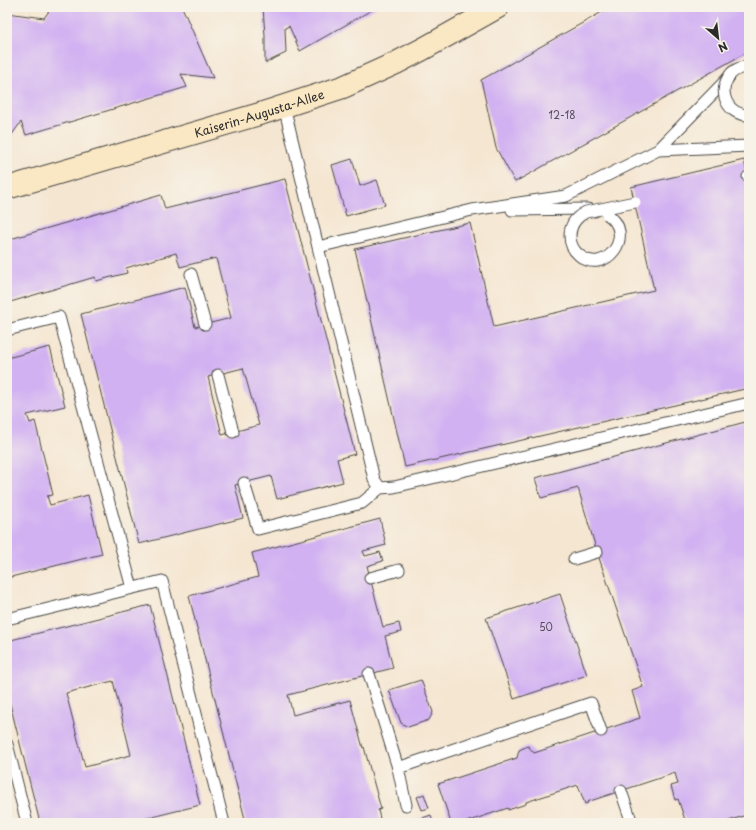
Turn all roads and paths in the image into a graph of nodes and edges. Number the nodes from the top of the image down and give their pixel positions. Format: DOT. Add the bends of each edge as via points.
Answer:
graph roads {
  1 [pos="498,7"];
  2 [pos="749,66"];
  3 [pos="284,106"];
  4 [pos="749,116"];
  5 [pos="749,146"];
  6 [pos="658,150"];
  7 [pos="7,188"];
  8 [pos="635,202"];
  9 [pos="472,210"];
  10 [pos="318,247"];
  11 [pos="191,274"];
  12 [pos="205,324"];
  13 [pos="7,330"];
  14 [pos="218,375"];
  15 [pos="749,403"];
  16 [pos="233,432"];
  17 [pos="244,483"];
  18 [pos="380,488"];
  19 [pos="597,552"];
  20 [pos="574,559"];
  21 [pos="399,570"];
  22 [pos="370,578"];
  23 [pos="132,588"];
  24 [pos="7,619"];
  25 [pos="369,674"];
  26 [pos="601,731"];
  27 [pos="7,744"];
  28 [pos="398,768"];
  29 [pos="620,791"];
  30 [pos="406,805"];
  31 [pos="27,823"];
  32 [pos="224,823"];
  33 [pos="632,823"];
  1 -- 3 [label="main road, Kaiserin-Augusta-Allee" via="422,49 356,81"];
  2 -- 4 [label="lane, bridge" via="741,67 731,74 724,94 732,110"];
  2 -- 6 [label="lane" via="733,73"];
  3 -- 7 [label="main road, Kaiserin-Augusta-Allee"];
  3 -- 10 [label="lane"];
  5 -- 6 [label="lane"];
  6 -- 9 [label="lane" via="566,196"];
  8 -- 9 [label="lane, bridge" via="586,212 572,225 570,239 576,253 591,260 602,260 615,249 620,236 615,221 607,214 587,209"];
  9 -- 10 [label="lane"];
  10 -- 18 [label="lane" via="374,479"];
  11 -- 12 [label="lane"];
  13 -- 23 [label="lane" via="59,317"];
  14 -- 16 [label="lane"];
  15 -- 18 [label="lane" via="394,487"];
  17 -- 18 [label="lane" via="258,529 362,503"];
  19 -- 20 [label="lane"];
  21 -- 22 [label="lane"];
  23 -- 24 [label="lane"];
  23 -- 32 [label="lane" via="162,581"];
  25 -- 28 [label="lane"];
  26 -- 28 [label="lane" via="591,703"];
  27 -- 31 [label="lane"];
  28 -- 30 [label="lane"];
  29 -- 33 [label="lane"];
}
